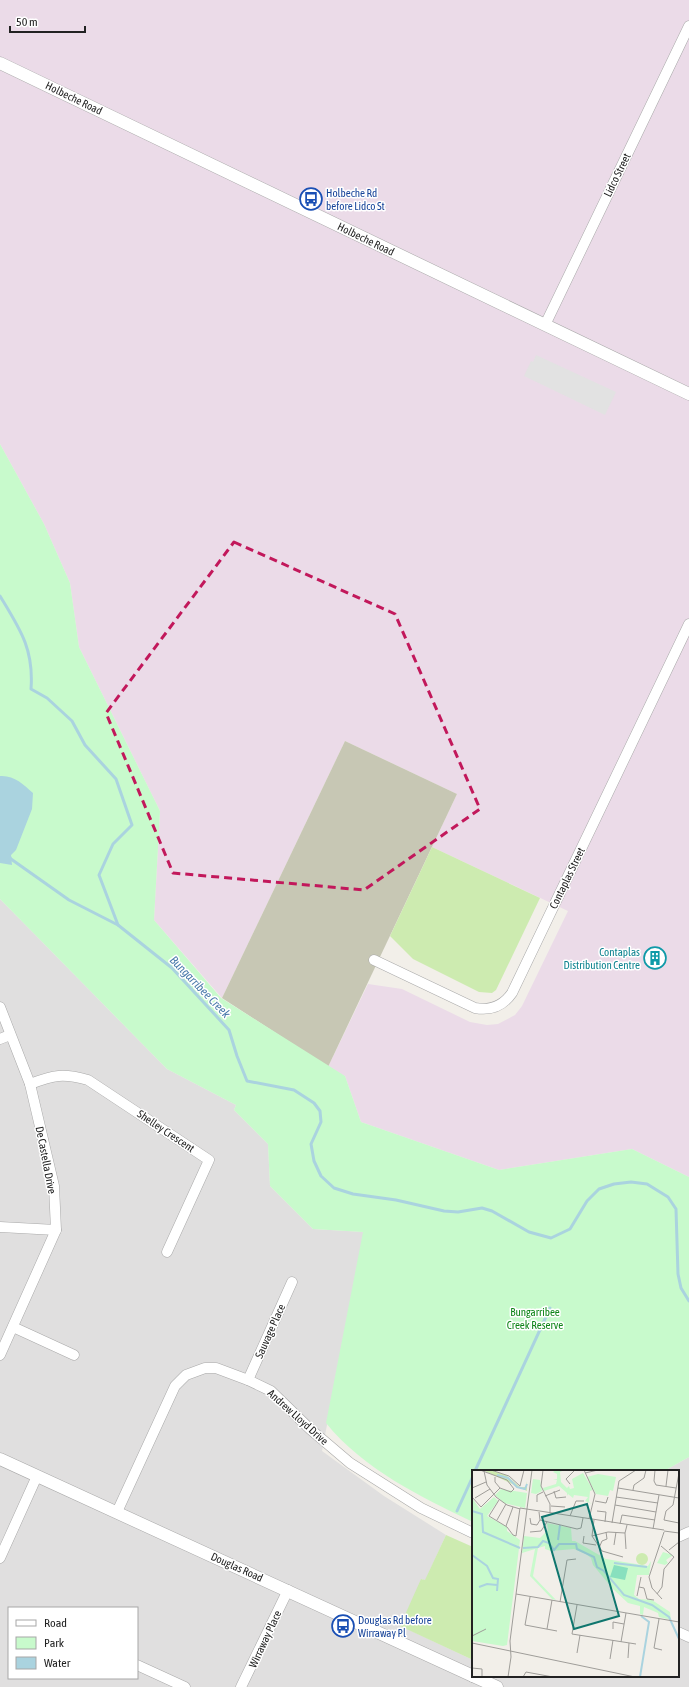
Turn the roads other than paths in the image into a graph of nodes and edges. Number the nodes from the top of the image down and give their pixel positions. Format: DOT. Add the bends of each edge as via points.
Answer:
graph roads {
  1 [pos="689,26"];
  2 [pos="0,63"];
  3 [pos="545,325"];
  4 [pos="689,394"];
  5 [pos="689,624"];
  6 [pos="374,960"];
  7 [pos="0,1008"];
  8 [pos="10,1034"];
  9 [pos="0,1039"];
  10 [pos="30,1084"];
  11 [pos="0,1227"];
  12 [pos="56,1230"];
  13 [pos="167,1252"];
  14 [pos="292,1282"];
  15 [pos="13,1327"];
  16 [pos="0,1355"];
  17 [pos="74,1355"];
  18 [pos="248,1380"];
  19 [pos="0,1459"];
  20 [pos="37,1476"];
  21 [pos="117,1512"];
  22 [pos="689,1532"];
  23 [pos="472,1533"];
  24 [pos="679,1537"];
  25 [pos="0,1558"];
  26 [pos="288,1590"];
  27 [pos="679,1632"];
  28 [pos="689,1637"];
  29 [pos="138,1665"];
  30 [pos="472,1676"];
  31 [pos="475,1677"];
  32 [pos="186,1687"];
  33 [pos="241,1687"];
  34 [pos="497,1687"];
  1 -- 3 [label="street, Lidco Street"];
  2 -- 3 [label="street, Holbeche Road"];
  3 -- 4 [label="street, Holbeche Road"];
  5 -- 6 [label="street, Contaplas Street" via="506,1002 493,1008 475,1008"];
  7 -- 8 [label="street, De Castella Drive"];
  8 -- 9 [label="street"];
  8 -- 10 [label="street, De Castella Drive"];
  10 -- 12 [label="street, De Castella Drive" via="54,1186"];
  10 -- 13 [label="street, Shelley Crescent" via="50,1076 69,1075 88,1080 210,1160"];
  11 -- 12 [label="street"];
  12 -- 15 [label="street, De Castella Drive"];
  14 -- 18 [label="street, Sauvage Place"];
  15 -- 16 [label="street, De Castella Drive"];
  15 -- 17 [label="street"];
  18 -- 21 [label="street, Andrew Lloyd Drive" via="221,1370 205,1368 180,1380 172,1391"];
  18 -- 23 [label="street, Andrew Lloyd Drive" via="271,1391 350,1463 421,1508"];
  19 -- 20 [label="street, Douglas Road"];
  20 -- 21 [label="street, Douglas Road"];
  20 -- 25 [label="street"];
  21 -- 26 [label="street, Douglas Road"];
  22 -- 24 [label="street"];
  26 -- 30 [label="street, Douglas Road"];
  26 -- 33 [label="street, Wirraway Place"];
  27 -- 28 [label="street"];
  29 -- 32 [label="street"];
  31 -- 34 [label="street, Douglas Road"];
}
